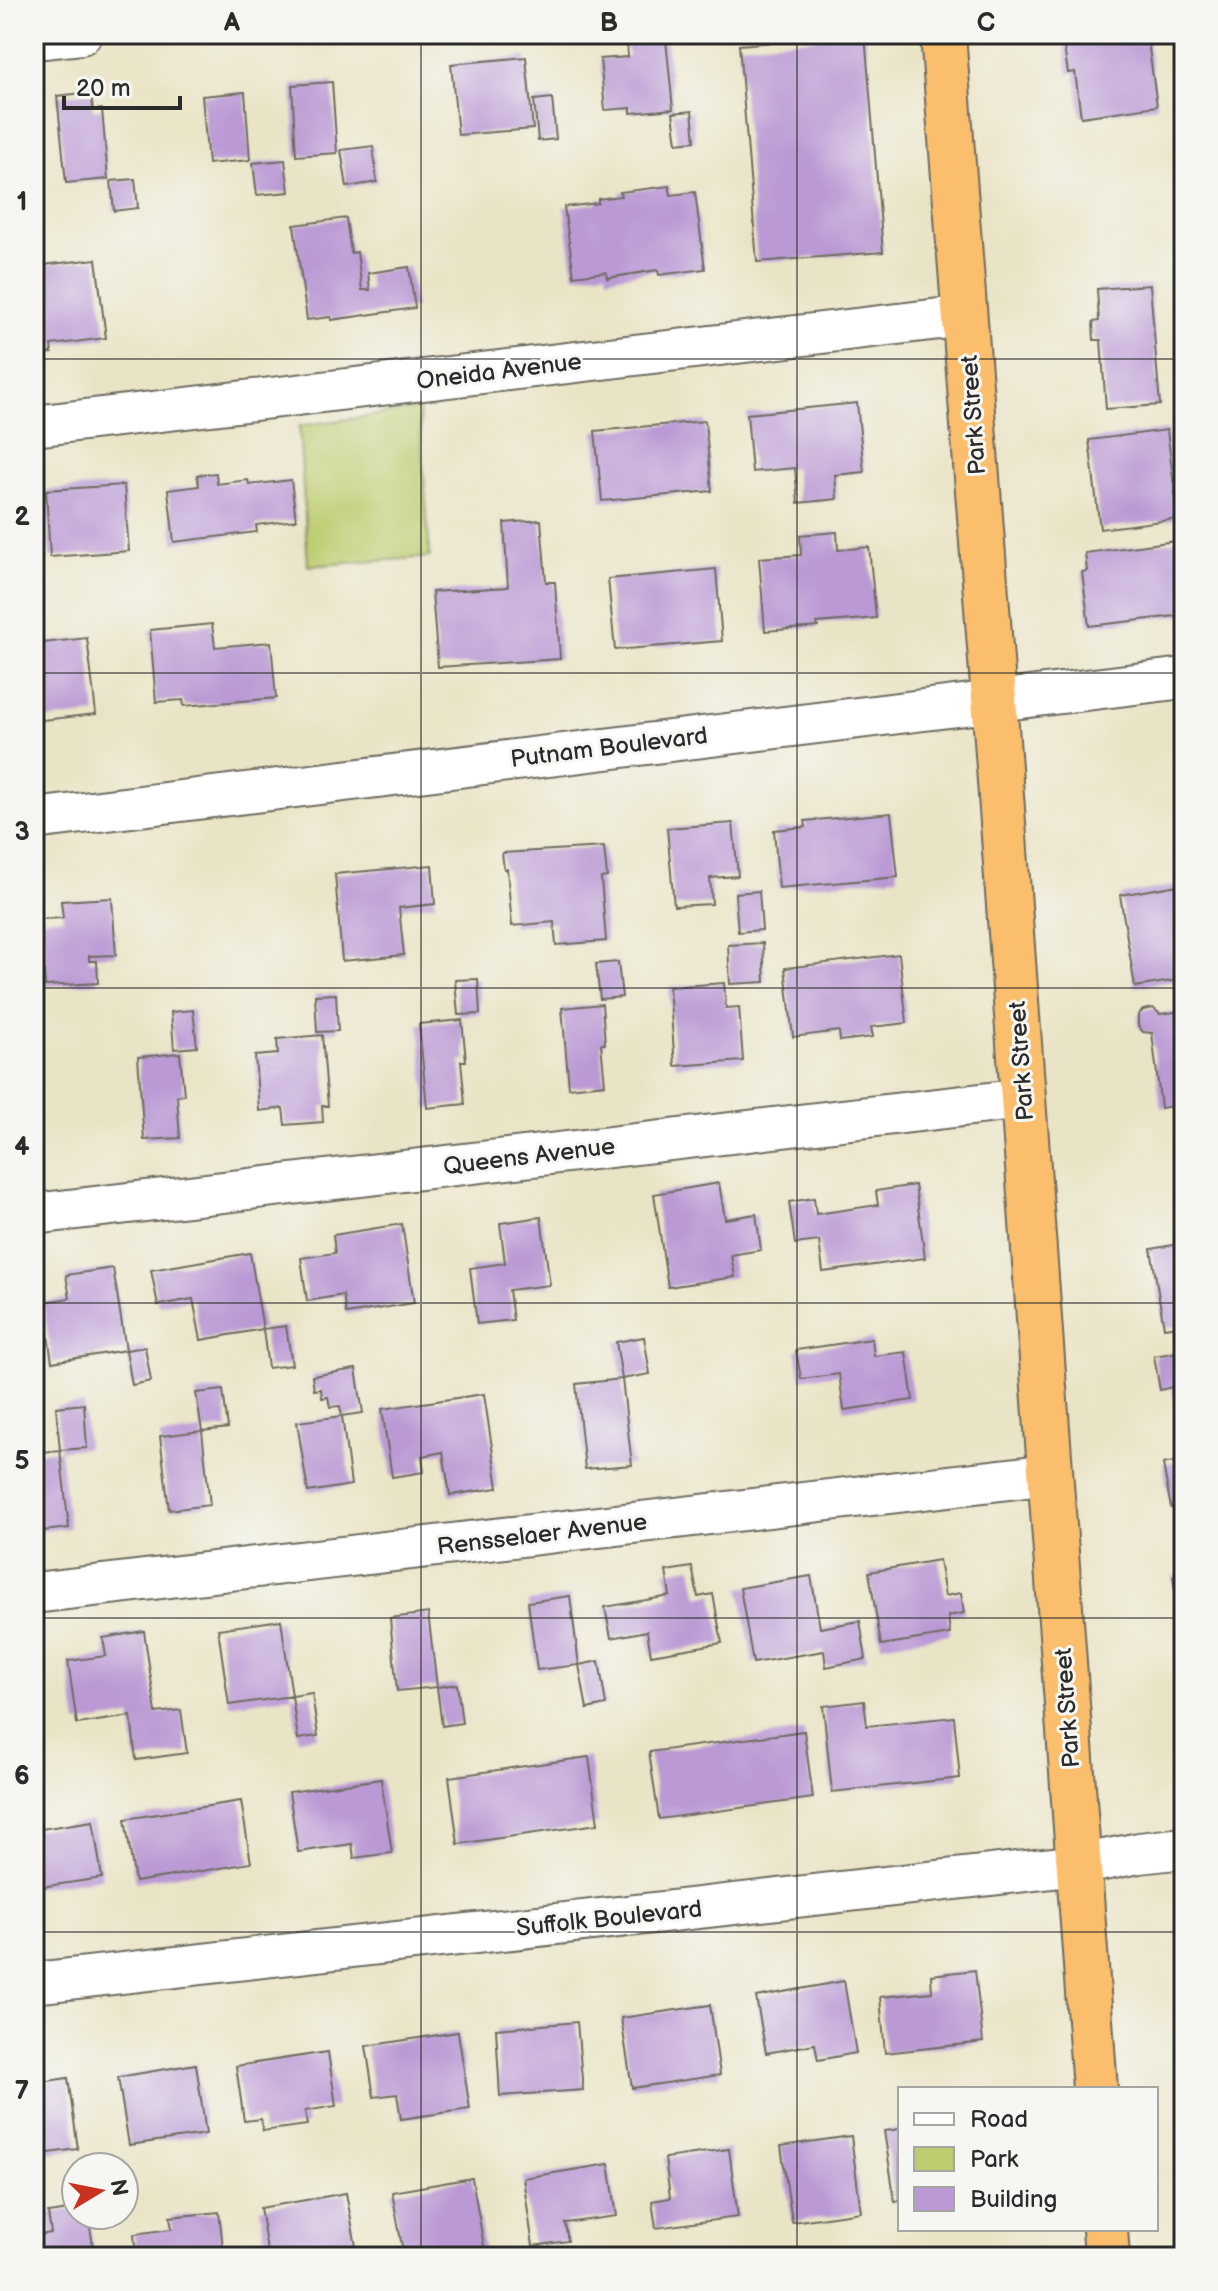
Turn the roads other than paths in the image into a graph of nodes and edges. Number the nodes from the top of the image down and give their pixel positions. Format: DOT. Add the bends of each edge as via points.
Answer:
graph roads {
  1 [pos="81,34"];
  2 [pos="943,34"];
  3 [pos="34,39"];
  4 [pos="965,316"];
  5 [pos="34,426"];
  6 [pos="1184,678"];
  7 [pos="994,699"];
  8 [pos="34,819"];
  9 [pos="1023,1099"];
  10 [pos="34,1214"];
  11 [pos="1051,1474"];
  12 [pos="34,1593"];
  13 [pos="1184,1848"];
  14 [pos="1079,1865"];
  15 [pos="34,1983"];
  16 [pos="1095,2087"];
  17 [pos="1105,2231"];
  18 [pos="1107,2257"];
  1 -- 3 [label="street"];
  2 -- 4 [label="highway, Park Street"];
  4 -- 5 [label="street, Oneida Avenue"];
  4 -- 7 [label="highway, Park Street"];
  6 -- 7 [label="street, Putnam Boulevard"];
  7 -- 8 [label="street, Putnam Boulevard"];
  7 -- 9 [label="highway, Park Street"];
  9 -- 10 [label="street, Queens Avenue"];
  9 -- 11 [label="highway, Park Street"];
  11 -- 12 [label="street, Rensselaer Avenue"];
  11 -- 14 [label="highway, Park Street"];
  13 -- 14 [label="street, Suffolk Boulevard"];
  14 -- 15 [label="street, Suffolk Boulevard"];
  14 -- 16 [label="highway, Park Street"];
  17 -- 18 [label="highway"];
}
